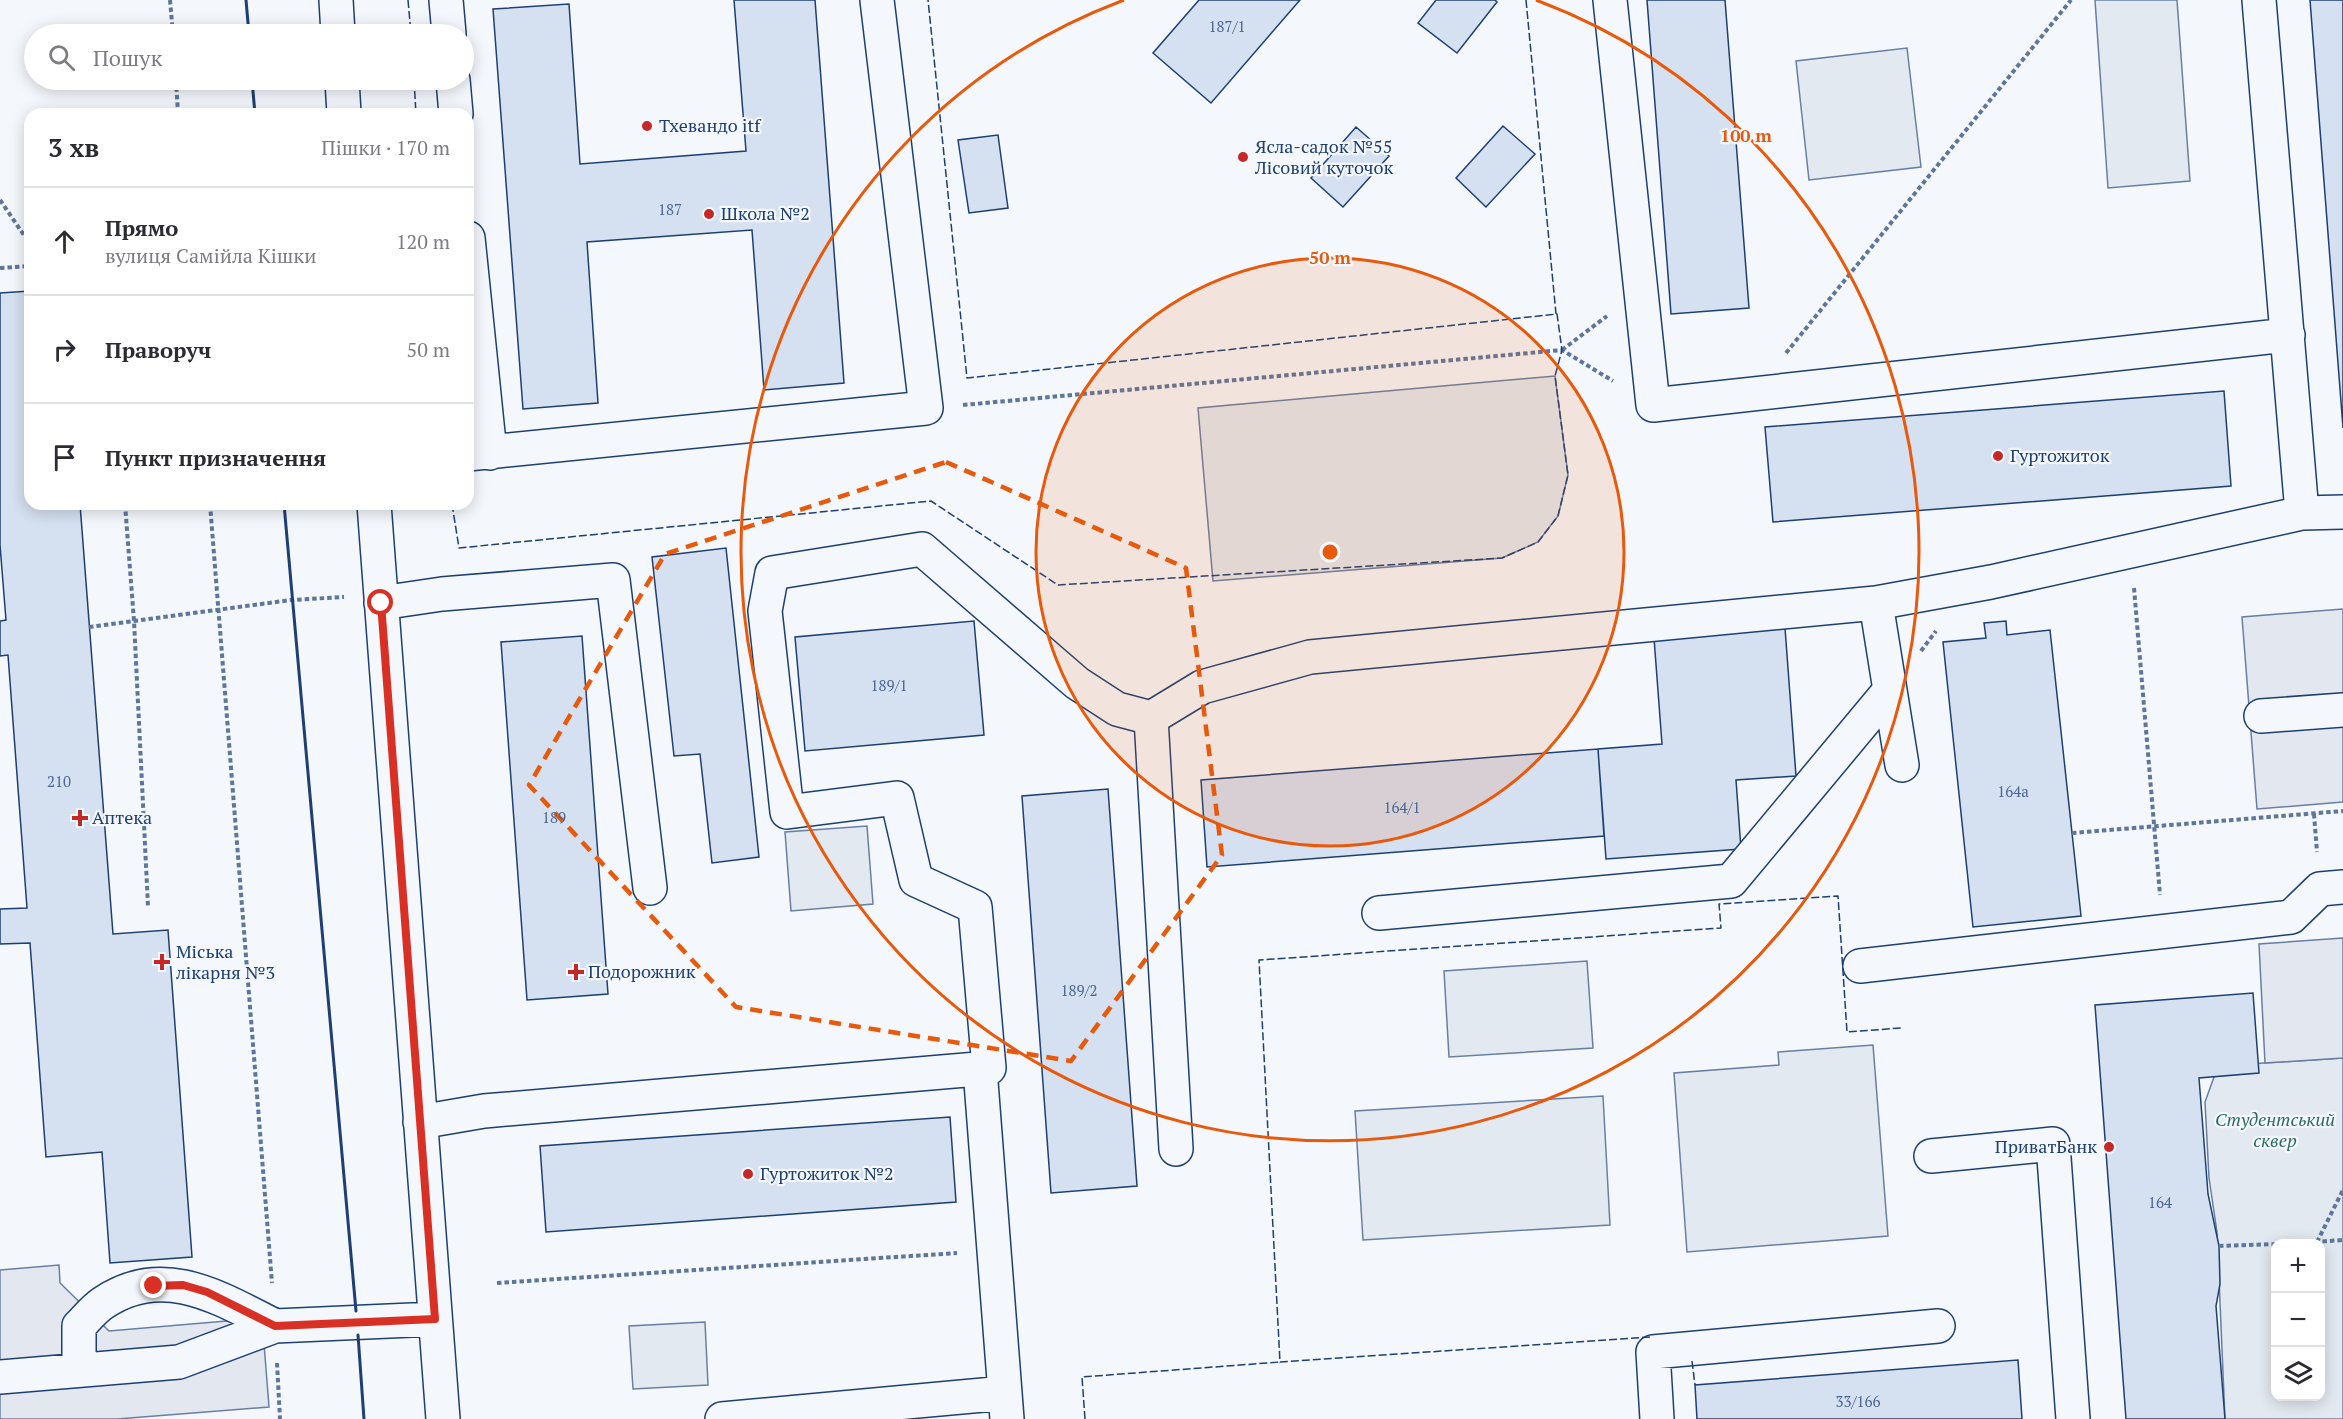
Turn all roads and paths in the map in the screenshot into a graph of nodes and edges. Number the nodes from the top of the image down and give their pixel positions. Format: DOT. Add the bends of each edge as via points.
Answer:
graph roads {
  1 [pos="170,0"];
  2 [pos="336,0"];
  3 [pos="446,0"];
  4 [pos="877,0"];
  5 [pos="1610,0"];
  6 [pos="2071,0"];
  7 [pos="2259,0"];
  8 [pos="172,24"];
  9 [pos="337,24"];
  10 [pos="448,24"];
  11 [pos="177,90"];
  12 [pos="343,90"];
  13 [pos="454,90"];
  14 [pos="178,108"];
  15 [pos="344,108"];
  16 [pos="455,108"];
  17 [pos="0,200"];
  18 [pos="24,235"];
  19 [pos="24,266"];
  20 [pos="0,268"];
  21 [pos="1641,290"];
  22 [pos="2288,335"];
  23 [pos="1562,350"];
  24 [pos="474,355"];
  25 [pos="1754,394"];
  26 [pos="1653,405"];
  27 [pos="926,408"];
  28 [pos="479,453"];
  29 [pos="125,510"];
  30 [pos="211,510"];
  31 [pos="374,510"];
  32 [pos="2343,512"];
  33 [pos="2302,513"];
  34 [pos="2131,550"];
  35 [pos="381,599"];
  36 [pos="1876,603"];
  37 [pos="219,610"];
  38 [pos="134,621"];
  39 [pos="89,627"];
  40 [pos="1938,629"];
  41 [pos="1890,690"];
  42 [pos="2343,710"];
  43 [pos="2261,716"];
  44 [pos="1151,718"];
  45 [pos="1902,765"];
  46 [pos="2343,811"];
  47 [pos="2154,826"];
  48 [pos="2072,833"];
  49 [pos="2343,887"];
  50 [pos="650,888"];
  51 [pos="148,906"];
  52 [pos="1379,913"];
  53 [pos="2163,932"];
  54 [pos="1860,966"];
  55 [pos="980,1069"];
  56 [pos="420,1122"];
  57 [pos="1176,1149"];
  58 [pos="1931,1156"];
  59 [pos="2343,1190"];
  60 [pos="2318,1239"];
  61 [pos="2343,1240"];
  62 [pos="2325,1241"];
  63 [pos="2271,1244"];
  64 [pos="2218,1246"];
  65 [pos="994,1250"];
  66 [pos="497,1283"];
  67 [pos="435,1319"];
  68 [pos="275,1326"];
  69 [pos="1938,1326"];
  70 [pos="79,1370"];
  71 [pos="0,1377"];
  72 [pos="1006,1406"];
  73 [pos="280,1419"];
  74 [pos="442,1419"];
  75 [pos="722,1419"];
  76 [pos="1657,1419"];
  77 [pos="2073,1419"];
  1 -- 8 [label="path"];
  2 -- 9 [label="street"];
  3 -- 10 [label="street"];
  4 -- 27 [label="street"];
  5 -- 21 [label="street"];
  6 -- 25 [label="path"];
  7 -- 22 [label="street"];
  11 -- 14 [label="path"];
  12 -- 15 [label="street"];
  13 -- 16 [label="street"];
  17 -- 18 [label="path"];
  19 -- 20 [label="path"];
  21 -- 23 [label="path"];
  21 -- 26 [label="street"];
  22 -- 25 [label="street"];
  22 -- 33 [label="street"];
  23 -- 26 [label="path"];
  23 -- 27 [label="path"];
  24 -- 28 [label="street"];
  25 -- 26 [label="street"];
  27 -- 28 [label="street"];
  29 -- 38 [label="path"];
  30 -- 37 [label="path"];
  31 -- 35 [label="street"];
  32 -- 33 [label="street"];
  33 -- 34 [label="street"];
  34 -- 36 [label="street"];
  34 -- 47 [label="path"];
  35 -- 37 [label="path" via="304,599"];
  35 -- 50 [label="street" via="614,580"];
  35 -- 56 [label="street"];
  36 -- 41 [label="street"];
  36 -- 44 [label="street" via="1310,657 1202,687"];
  37 -- 38 [label="path"];
  37 -- 68 [label="path"];
  38 -- 39 [label="path"];
  38 -- 51 [label="path"];
  40 -- 41 [label="path"];
  41 -- 45 [label="street"];
  41 -- 52 [label="street" via="1731,880"];
  42 -- 43 [label="street"];
  44 -- 55 [label="street" via="1117,709 1077,683 922,549 772,573 765,611 787,812 897,798 916,880 975,907 988,1068"];
  44 -- 57 [label="street"];
  46 -- 47 [label="path"];
  47 -- 48 [label="path"];
  47 -- 53 [label="path"];
  49 -- 53 [label="street" via="2320,889 2291,917"];
  53 -- 54 [label="street"];
  55 -- 56 [label="street" via="484,1111"];
  55 -- 65 [label="street"];
  56 -- 67 [label="street"];
  58 -- 77 [label="street" via="2053,1144"];
  59 -- 60 [label="path"];
  61 -- 62 [label="path"];
  63 -- 64 [label="path"];
  65 -- 66 [label="path"];
  65 -- 72 [label="street"];
  67 -- 68 [label="street"];
  67 -- 74 [label="street"];
  68 -- 70 [label="street" via="179,1362"];
  68 -- 70 [label="street" via="207,1292 183,1285 130,1290 102,1304 79,1326"];
  68 -- 73 [label="path"];
  69 -- 76 [label="street" via="1653,1352"];
  70 -- 71 [label="street"];
  72 -- 75 [label="street"];
}
